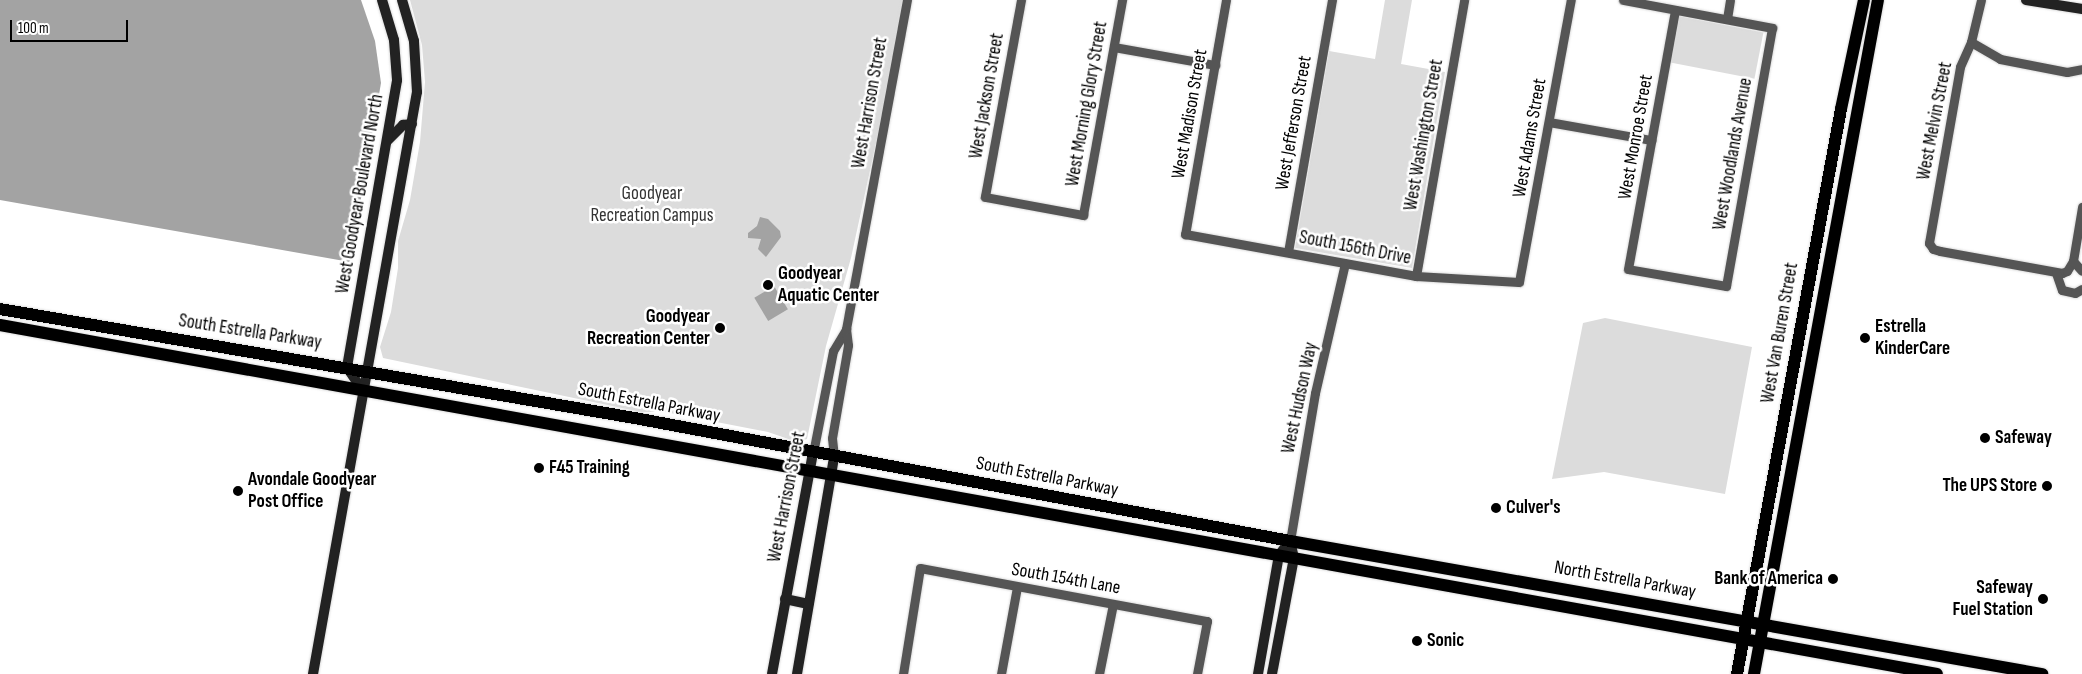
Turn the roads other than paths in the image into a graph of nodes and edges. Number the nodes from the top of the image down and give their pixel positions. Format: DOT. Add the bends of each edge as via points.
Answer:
graph roads {
  1 [pos="382,0"];
  2 [pos="402,0"];
  3 [pos="906,0"];
  4 [pos="1021,0"];
  5 [pos="1122,0"];
  6 [pos="1226,0"];
  7 [pos="1332,0"];
  8 [pos="1464,0"];
  9 [pos="1570,0"];
  10 [pos="1623,0"];
  11 [pos="1730,0"];
  12 [pos="1864,0"];
  13 [pos="1878,0"];
  14 [pos="1980,0"];
  15 [pos="2026,0"];
  16 [pos="2082,9"];
  17 [pos="1675,10"];
  18 [pos="1727,19"];
  19 [pos="1971,42"];
  20 [pos="1114,47"];
  21 [pos="1215,65"];
  22 [pos="2082,69"];
  23 [pos="1549,122"];
  24 [pos="412,124"];
  25 [pos="1652,140"];
  26 [pos="387,141"];
  27 [pos="2082,207"];
  28 [pos="1083,214"];
  29 [pos="1185,234"];
  30 [pos="1288,252"];
  31 [pos="2073,261"];
  32 [pos="1345,263"];
  33 [pos="1628,269"];
  34 [pos="2082,271"];
  35 [pos="2056,273"];
  36 [pos="1416,276"];
  37 [pos="1519,282"];
  38 [pos="2082,289"];
  39 [pos="0,309"];
  40 [pos="0,324"];
  41 [pos="846,330"];
  42 [pos="147,334"];
  43 [pos="275,355"];
  44 [pos="210,362"];
  45 [pos="347,367"];
  46 [pos="366,371"];
  47 [pos="363,391"];
  48 [pos="1787,398"];
  49 [pos="1805,401"];
  50 [pos="640,419"];
  51 [pos="581,430"];
  52 [pos="813,453"];
  53 [pos="834,457"];
  54 [pos="810,472"];
  55 [pos="832,476"];
  56 [pos="1290,541"];
  57 [pos="1279,555"];
  58 [pos="1294,558"];
  59 [pos="1524,582"];
  60 [pos="1017,587"];
  61 [pos="785,600"];
  62 [pos="1521,600"];
  63 [pos="808,604"];
  64 [pos="1112,604"];
  65 [pos="1747,620"];
  66 [pos="1764,623"];
  67 [pos="1744,640"];
  68 [pos="1760,642"];
  69 [pos="313,674"];
  70 [pos="772,674"];
  71 [pos="797,674"];
  72 [pos="903,674"];
  73 [pos="1002,674"];
  74 [pos="1099,674"];
  75 [pos="1197,674"];
  76 [pos="1258,674"];
  77 [pos="1272,674"];
  78 [pos="1737,674"];
  79 [pos="1754,674"];
  80 [pos="1937,674"];
  81 [pos="2042,674"];
  1 -- 26 [label="street, West Goodyear Boulevard North" via="397,56 396,96"];
  2 -- 24 [label="street, West Goodyear Boulevard North" via="416,57 417,92"];
  3 -- 41 [label="street, West Harrison Street"];
  4 -- 28 [label="street, West Jackson Street" via="985,197"];
  5 -- 20 [label="street, West Morning Glory Street"];
  6 -- 21 [label="street, West Madison Street"];
  7 -- 30 [label="street, West Jefferson Street"];
  8 -- 36 [label="street, West Washington Street"];
  9 -- 23 [label="street, West Adams Street"];
  10 -- 17 [label="street"];
  11 -- 18 [label="street"];
  12 -- 48 [label="main road, West Van Buren Street"];
  13 -- 49 [label="main road, West Van Buren Street"];
  14 -- 19 [label="street, West Melvin Street"];
  15 -- 16 [label="street"];
  17 -- 18 [label="street"];
  17 -- 25 [label="street, West Monroe Street"];
  18 -- 33 [label="street, West Woodlands Avenue" via="1772,28 1726,286"];
  19 -- 22 [label="street" via="2000,59 2067,72"];
  19 -- 35 [label="street, West Melvin Street" via="1956,87 1929,243 1933,249"];
  20 -- 21 [label="street"];
  20 -- 28 [label="street, West Morning Glory Street"];
  21 -- 29 [label="street, West Madison Street"];
  23 -- 25 [label="street"];
  23 -- 37 [label="street, West Adams Street"];
  24 -- 26 [label="street" via="403,125"];
  24 -- 46 [label="street, West Goodyear Boulevard North"];
  25 -- 33 [label="street, West Monroe Street"];
  26 -- 45 [label="street, West Goodyear Boulevard North"];
  27 -- 31 [label="street"];
  29 -- 30 [label="street, South 156th Drive"];
  30 -- 32 [label="street, South 156th Drive"];
  31 -- 34 [label="street"];
  31 -- 35 [label="street" via="2067,271"];
  32 -- 36 [label="street, South 156th Drive"];
  32 -- 56 [label="street, West Hudson Way" via="1316,393"];
  35 -- 38 [label="street" via="2062,290 2075,293"];
  36 -- 37 [label="street, South 156th Drive"];
  39 -- 42 [label="main road, South Estrella Parkway"];
  40 -- 44 [label="main road, South Estrella Parkway"];
  41 -- 52 [label="street, West Harrison Street" via="833,350"];
  41 -- 53 [label="street, West Harrison Street" via="848,346 832,438"];
  42 -- 43 [label="main road, South Estrella Parkway"];
  42 -- 44 [label="main road" via="193,351"];
  43 -- 44 [label="main road" via="260,359 221,356"];
  43 -- 45 [label="main road, South Estrella Parkway"];
  44 -- 47 [label="main road, South Estrella Parkway"];
  45 -- 46 [label="main road, South Estrella Parkway"];
  45 -- 47 [label="street"];
  46 -- 47 [label="street, West Goodyear Boulevard North"];
  46 -- 50 [label="main road, South Estrella Parkway"];
  47 -- 51 [label="main road, South Estrella Parkway"];
  47 -- 69 [label="street, West Goodyear Boulevard North"];
  48 -- 49 [label="main road"];
  48 -- 65 [label="main road, West Van Buren Street"];
  49 -- 66 [label="main road, West Van Buren Street"];
  50 -- 51 [label="main road" via="624,425 598,420"];
  50 -- 52 [label="main road, South Estrella Parkway"];
  51 -- 54 [label="main road, South Estrella Parkway"];
  52 -- 53 [label="main road, South Estrella Parkway"];
  52 -- 54 [label="street, West Harrison Street"];
  53 -- 55 [label="street, West Harrison Street"];
  53 -- 56 [label="main road, South Estrella Parkway"];
  54 -- 55 [label="main road, South Estrella Parkway"];
  54 -- 61 [label="street, West Harrison Street"];
  55 -- 57 [label="main road, South Estrella Parkway"];
  55 -- 63 [label="street, West Harrison Street"];
  56 -- 57 [label="street"];
  56 -- 58 [label="street"];
  56 -- 59 [label="main road, North Estrella Parkway"];
  57 -- 58 [label="main road, North Estrella Parkway"];
  57 -- 76 [label="street"];
  58 -- 62 [label="main road, North Estrella Parkway"];
  58 -- 77 [label="street"];
  59 -- 62 [label="main road"];
  59 -- 65 [label="main road, North Estrella Parkway"];
  60 -- 64 [label="street, South 154th Lane"];
  60 -- 72 [label="street, South 154th Lane" via="920,568"];
  60 -- 73 [label="street"];
  61 -- 63 [label="street"];
  61 -- 70 [label="street, West Harrison Street"];
  62 -- 67 [label="main road, North Estrella Parkway"];
  63 -- 71 [label="street, West Harrison Street"];
  64 -- 74 [label="street"];
  64 -- 75 [label="street, South 154th Lane" via="1207,621"];
  65 -- 66 [label="main road, North Estrella Parkway"];
  65 -- 67 [label="main road, West Van Buren Street"];
  66 -- 68 [label="main road, West Van Buren Street"];
  66 -- 81 [label="main road, North Estrella Parkway"];
  67 -- 68 [label="main road, North Estrella Parkway"];
  67 -- 78 [label="main road, West Van Buren Street"];
  68 -- 79 [label="main road, West Van Buren Street"];
  68 -- 80 [label="main road, North Estrella Parkway"];
}
